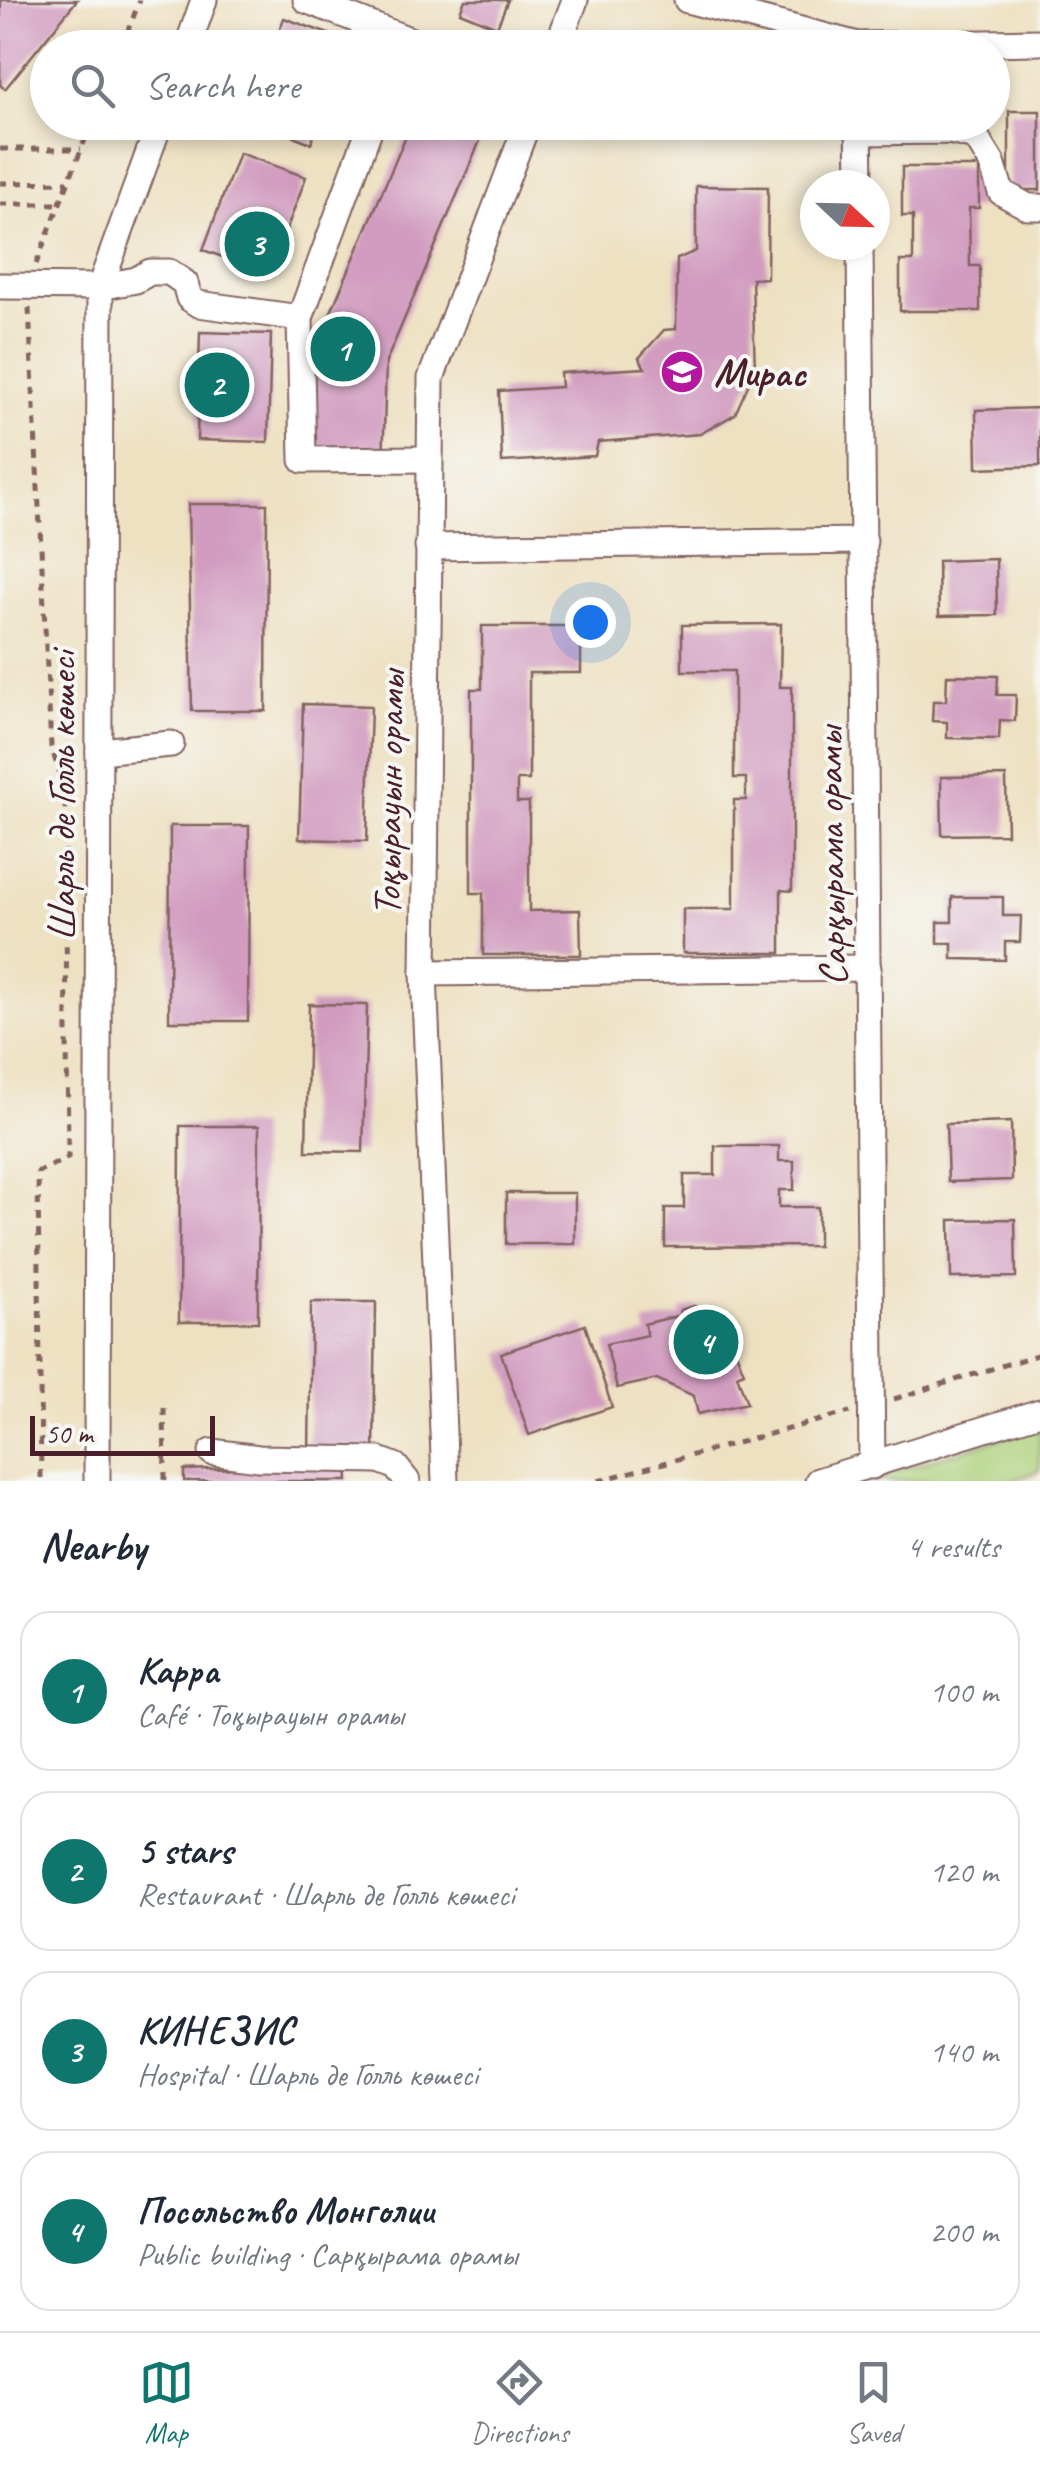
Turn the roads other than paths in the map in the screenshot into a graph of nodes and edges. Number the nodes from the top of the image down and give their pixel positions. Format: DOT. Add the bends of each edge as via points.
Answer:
graph roads {
  1 [pos="204,0"];
  2 [pos="306,0"];
  3 [pos="575,0"];
  4 [pos="687,0"];
  5 [pos="193,30"];
  6 [pos="375,30"];
  7 [pos="564,30"];
  8 [pos="799,30"];
  9 [pos="1040,42"];
  10 [pos="1010,43"];
  11 [pos="153,140"];
  12 [pos="365,140"];
  13 [pos="521,140"];
  14 [pos="859,140"];
  15 [pos="977,140"];
  16 [pos="860,170"];
  17 [pos="1040,206"];
  18 [pos="860,260"];
  19 [pos="0,286"];
  20 [pos="100,287"];
  21 [pos="300,318"];
  22 [pos="430,459"];
  23 [pos="864,541"];
  24 [pos="428,547"];
  25 [pos="170,744"];
  26 [pos="99,751"];
  27 [pos="868,968"];
  28 [pos="424,973"];
  29 [pos="1040,1412"];
  30 [pos="212,1452"];
  31 [pos="872,1466"];
  32 [pos="97,1481"];
  33 [pos="407,1481"];
  34 [pos="445,1481"];
  35 [pos="818,1481"];
  1 -- 5 [label="street"];
  2 -- 6 [label="street"];
  3 -- 7 [label="street"];
  4 -- 8 [label="street"];
  9 -- 10 [label="street"];
  11 -- 20 [label="street, Шарль де Голль көшесі"];
  12 -- 21 [label="street"];
  13 -- 22 [label="street, Тоқырауын орамы" via="431,378"];
  14 -- 16 [label="street"];
  15 -- 17 [label="street" via="1001,192"];
  18 -- 23 [label="street, Сарқырама орамы"];
  19 -- 20 [label="street"];
  20 -- 21 [label="street" via="168,272 198,304"];
  20 -- 26 [label="street, Шарль де Голль көшесі"];
  21 -- 22 [label="street" via="303,460"];
  22 -- 24 [label="street, Тоқырауын орамы"];
  23 -- 24 [label="street"];
  23 -- 27 [label="street, Сарқырама орамы"];
  24 -- 28 [label="street, Тоқырауын орамы"];
  25 -- 26 [label="street"];
  26 -- 32 [label="street, Шарль де Голль көшесі"];
  27 -- 28 [label="street"];
  27 -- 31 [label="street, Сарқырама орамы"];
  28 -- 34 [label="street, Тоқырауын орамы"];
  29 -- 31 [label="street"];
  30 -- 33 [label="street" via="379,1460"];
  31 -- 35 [label="street"];
}
